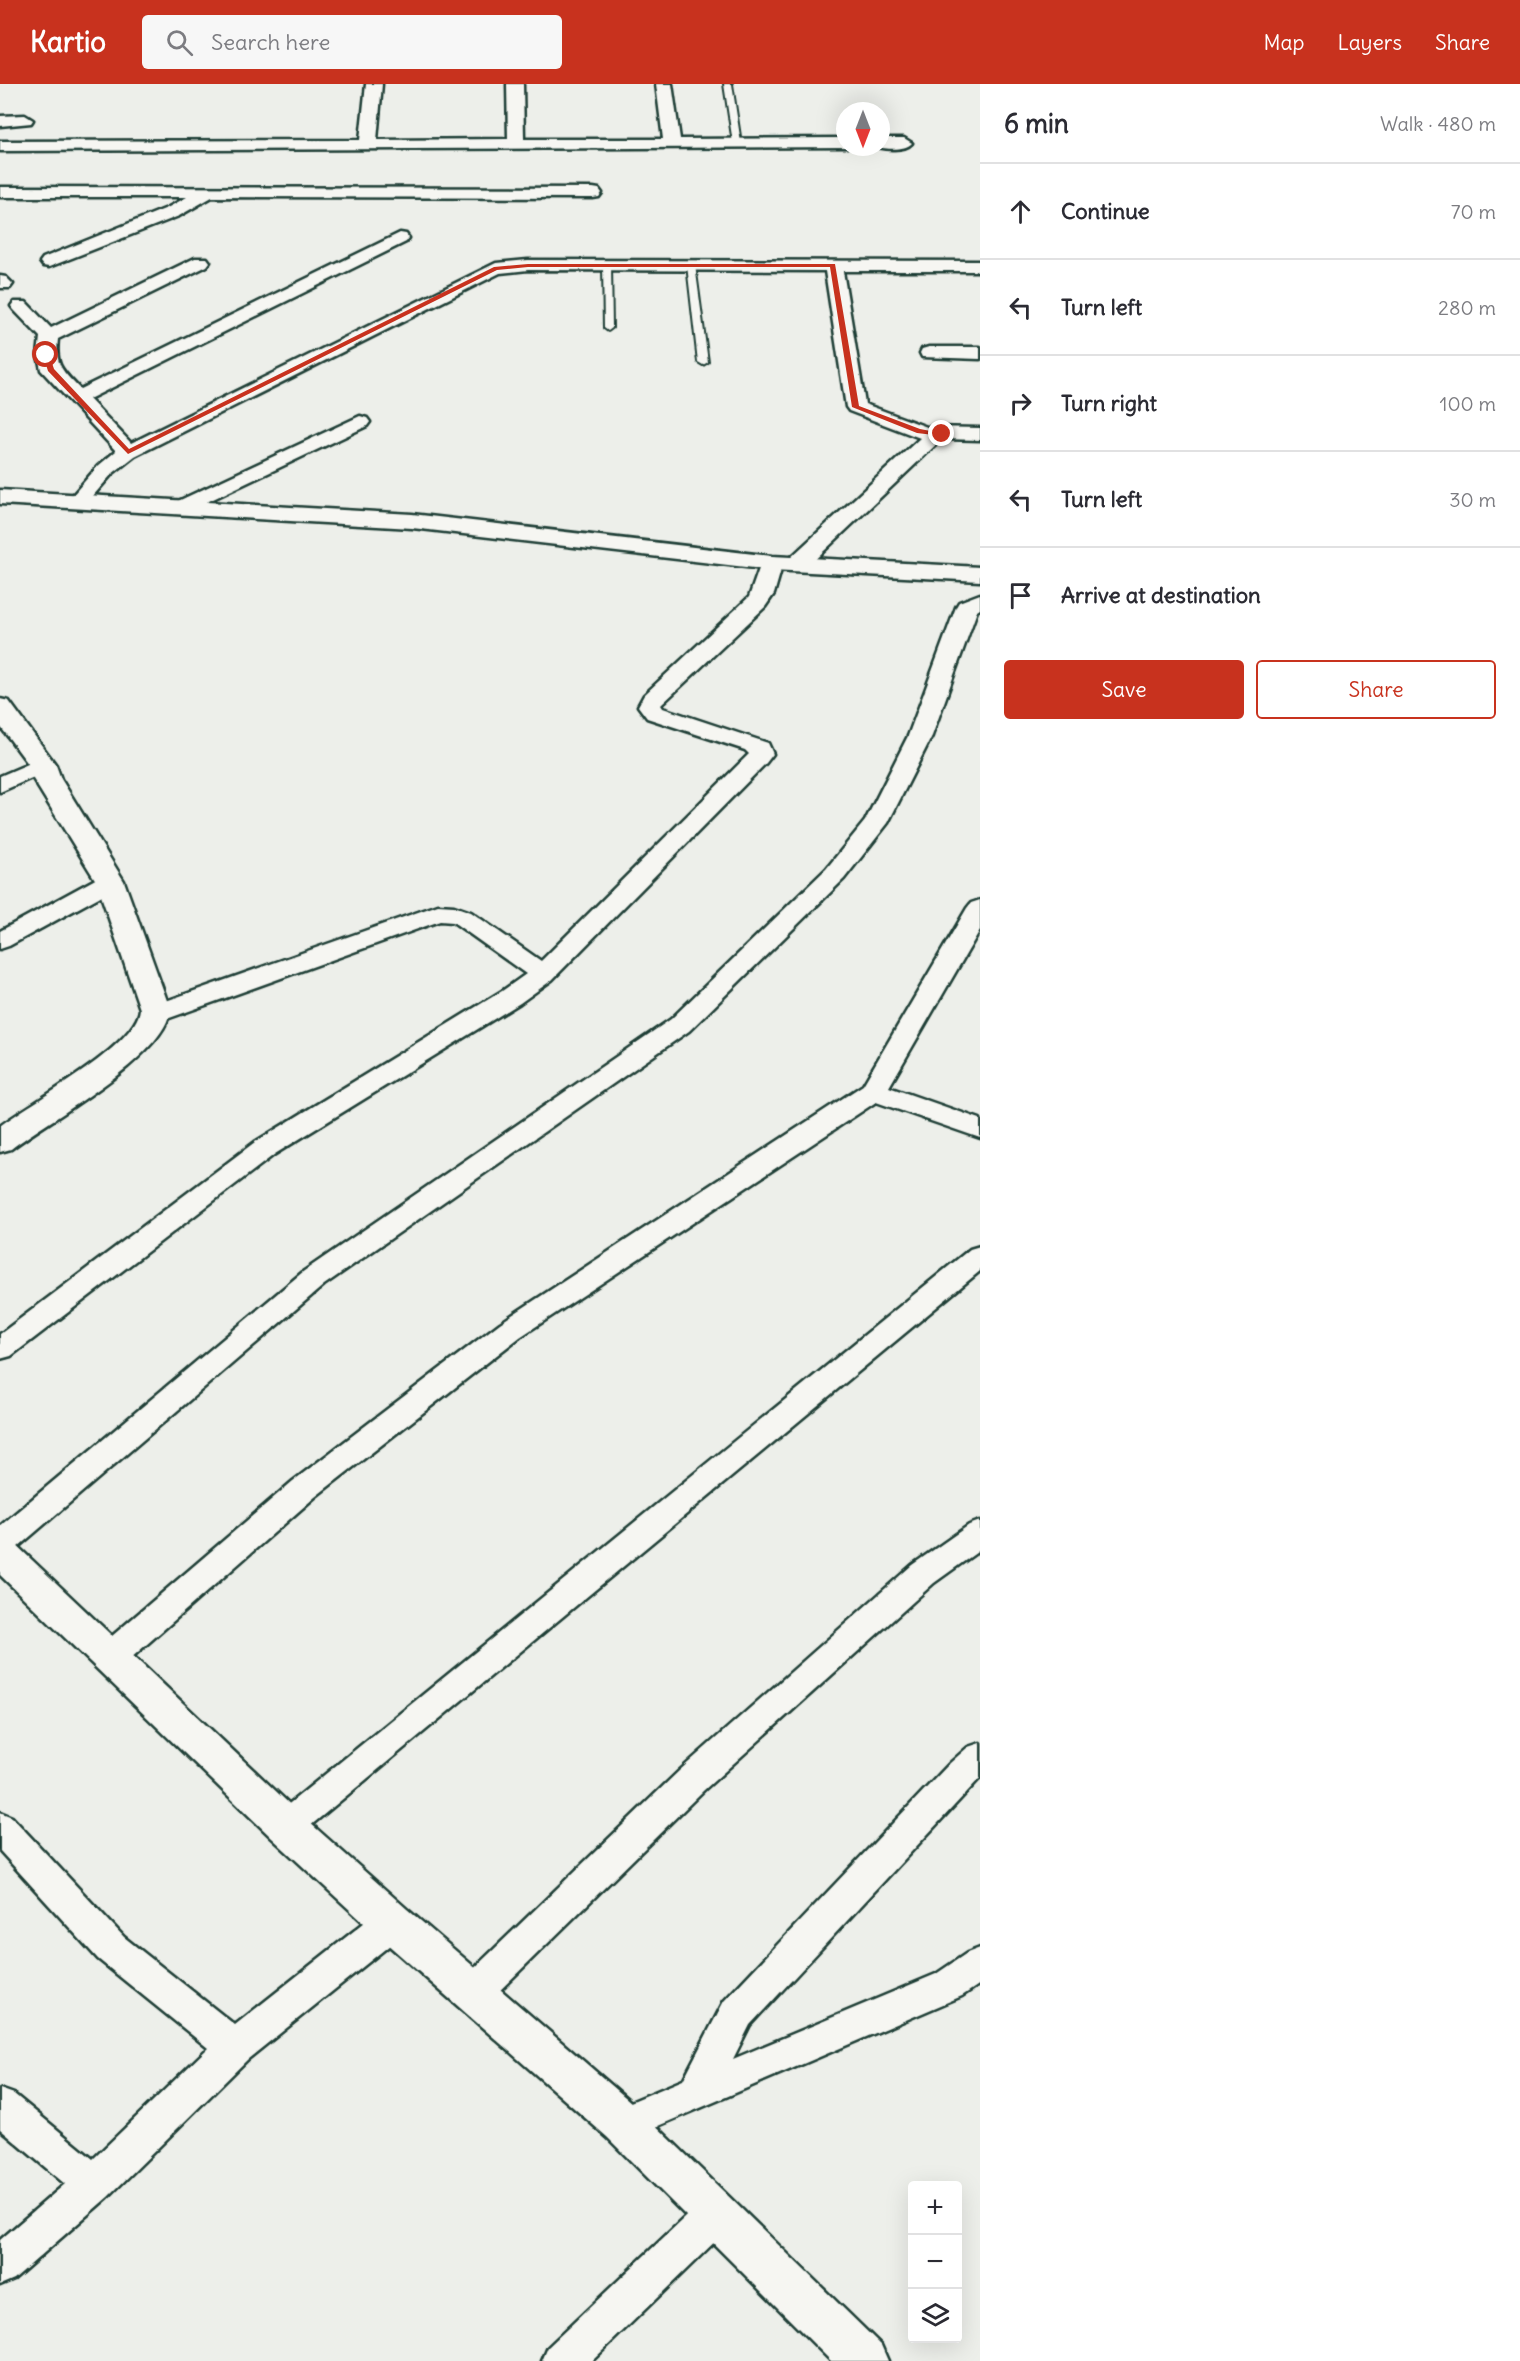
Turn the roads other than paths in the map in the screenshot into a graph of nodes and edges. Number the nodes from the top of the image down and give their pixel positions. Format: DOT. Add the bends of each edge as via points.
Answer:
graph roads {
  1 [pos="374,84"];
  2 [pos="515,84"];
  3 [pos="664,84"];
  4 [pos="728,84"];
  5 [pos="26,120"];
  6 [pos="0,121"];
  7 [pos="672,143"];
  8 [pos="737,143"];
  9 [pos="836,143"];
  10 [pos="890,143"];
  11 [pos="904,143"];
  12 [pos="368,144"];
  13 [pos="516,144"];
  14 [pos="0,146"];
  15 [pos="0,192"];
  16 [pos="208,193"];
  17 [pos="593,194"];
  18 [pos="400,238"];
  19 [pos="49,262"];
  20 [pos="201,262"];
  21 [pos="607,265"];
  22 [pos="691,265"];
  23 [pos="833,265"];
  24 [pos="980,266"];
  25 [pos="20,306"];
  26 [pos="608,328"];
  27 [pos="49,336"];
  28 [pos="929,353"];
  29 [pos="980,353"];
  30 [pos="703,362"];
  31 [pos="77,398"];
  32 [pos="360,422"];
  33 [pos="936,434"];
  34 [pos="980,434"];
  35 [pos="128,452"];
  36 [pos="0,497"];
  37 [pos="78,501"];
  38 [pos="183,506"];
  39 [pos="784,563"];
  40 [pos="980,574"];
  41 [pos="980,600"];
  42 [pos="0,707"];
  43 [pos="42,765"];
  44 [pos="0,785"];
  45 [pos="110,881"];
  46 [pos="980,908"];
  47 [pos="0,941"];
  48 [pos="543,974"];
  49 [pos="155,1014"];
  50 [pos="873,1091"];
  51 [pos="980,1129"];
  52 [pos="0,1142"];
  53 [pos="980,1256"];
  54 [pos="0,1349"];
  55 [pos="980,1533"];
  56 [pos="0,1544"];
  57 [pos="0,1552"];
  58 [pos="110,1657"];
  59 [pos="980,1757"];
  60 [pos="286,1826"];
  61 [pos="0,1827"];
  62 [pos="392,1923"];
  63 [pos="980,1964"];
  64 [pos="473,1993"];
  65 [pos="236,2047"];
  66 [pos="696,2091"];
  67 [pos="0,2106"];
  68 [pos="623,2123"];
  69 [pos="94,2184"];
  70 [pos="716,2214"];
  71 [pos="0,2266"];
  72 [pos="857,2359"];
  73 [pos="563,2361"];
  1 -- 12 [label="street"];
  2 -- 13 [label="street"];
  3 -- 7 [label="street"];
  4 -- 8 [label="lane"];
  5 -- 6 [label="street"];
  7 -- 8 [label="street"];
  7 -- 13 [label="street"];
  8 -- 9 [label="street"];
  10 -- 11 [label="street"];
  12 -- 13 [label="street"];
  12 -- 14 [label="street"];
  15 -- 16 [label="street"];
  16 -- 17 [label="street"];
  16 -- 19 [label="street" via="173,212"];
  18 -- 31 [label="street"];
  20 -- 27 [label="street"];
  21 -- 22 [label="street"];
  21 -- 26 [label="lane"];
  21 -- 35 [label="street" via="509,266 485,271"];
  22 -- 23 [label="street"];
  22 -- 30 [label="lane"];
  23 -- 24 [label="street"];
  23 -- 33 [label="street" via="856,407"];
  25 -- 27 [label="street"];
  27 -- 31 [label="street" via="46,355 51,370"];
  28 -- 29 [label="street"];
  31 -- 35 [label="street"];
  32 -- 38 [label="street"];
  33 -- 34 [label="street"];
  33 -- 39 [label="street"];
  35 -- 37 [label="street" via="105,470"];
  36 -- 37 [label="main road"];
  37 -- 38 [label="main road"];
  38 -- 39 [label="main road" via="412,521"];
  39 -- 40 [label="main road"];
  39 -- 48 [label="street" via="757,602 650,706 655,713 760,748 761,754"];
  41 -- 56 [label="street" via="968,607 920,736 876,823 835,874 680,1025 314,1278"];
  42 -- 43 [label="main road"];
  43 -- 44 [label="street"];
  43 -- 45 [label="main road"];
  45 -- 47 [label="street"];
  45 -- 49 [label="main road" via="153,998"];
  46 -- 50 [label="street"];
  48 -- 49 [label="street" via="462,917 438,913"];
  48 -- 54 [label="street" via="265,1148"];
  49 -- 52 [label="main road" via="144,1034 125,1054"];
  50 -- 51 [label="street"];
  50 -- 58 [label="street" via="510,1330 304,1489"];
  53 -- 60 [label="street"];
  55 -- 64 [label="street" via="922,1575 692,1779"];
  57 -- 58 [label="main road"];
  58 -- 60 [label="main road"];
  59 -- 66 [label="street" via="737,2013"];
  60 -- 62 [label="main road"];
  61 -- 65 [label="street" via="111,1948"];
  62 -- 64 [label="main road"];
  62 -- 65 [label="street"];
  63 -- 66 [label="street" via="950,1985"];
  64 -- 68 [label="main road"];
  65 -- 69 [label="street"];
  66 -- 68 [label="street"];
  67 -- 69 [label="street"];
  68 -- 70 [label="main road"];
  69 -- 71 [label="street"];
  70 -- 72 [label="main road"];
  70 -- 73 [label="street"];
}
